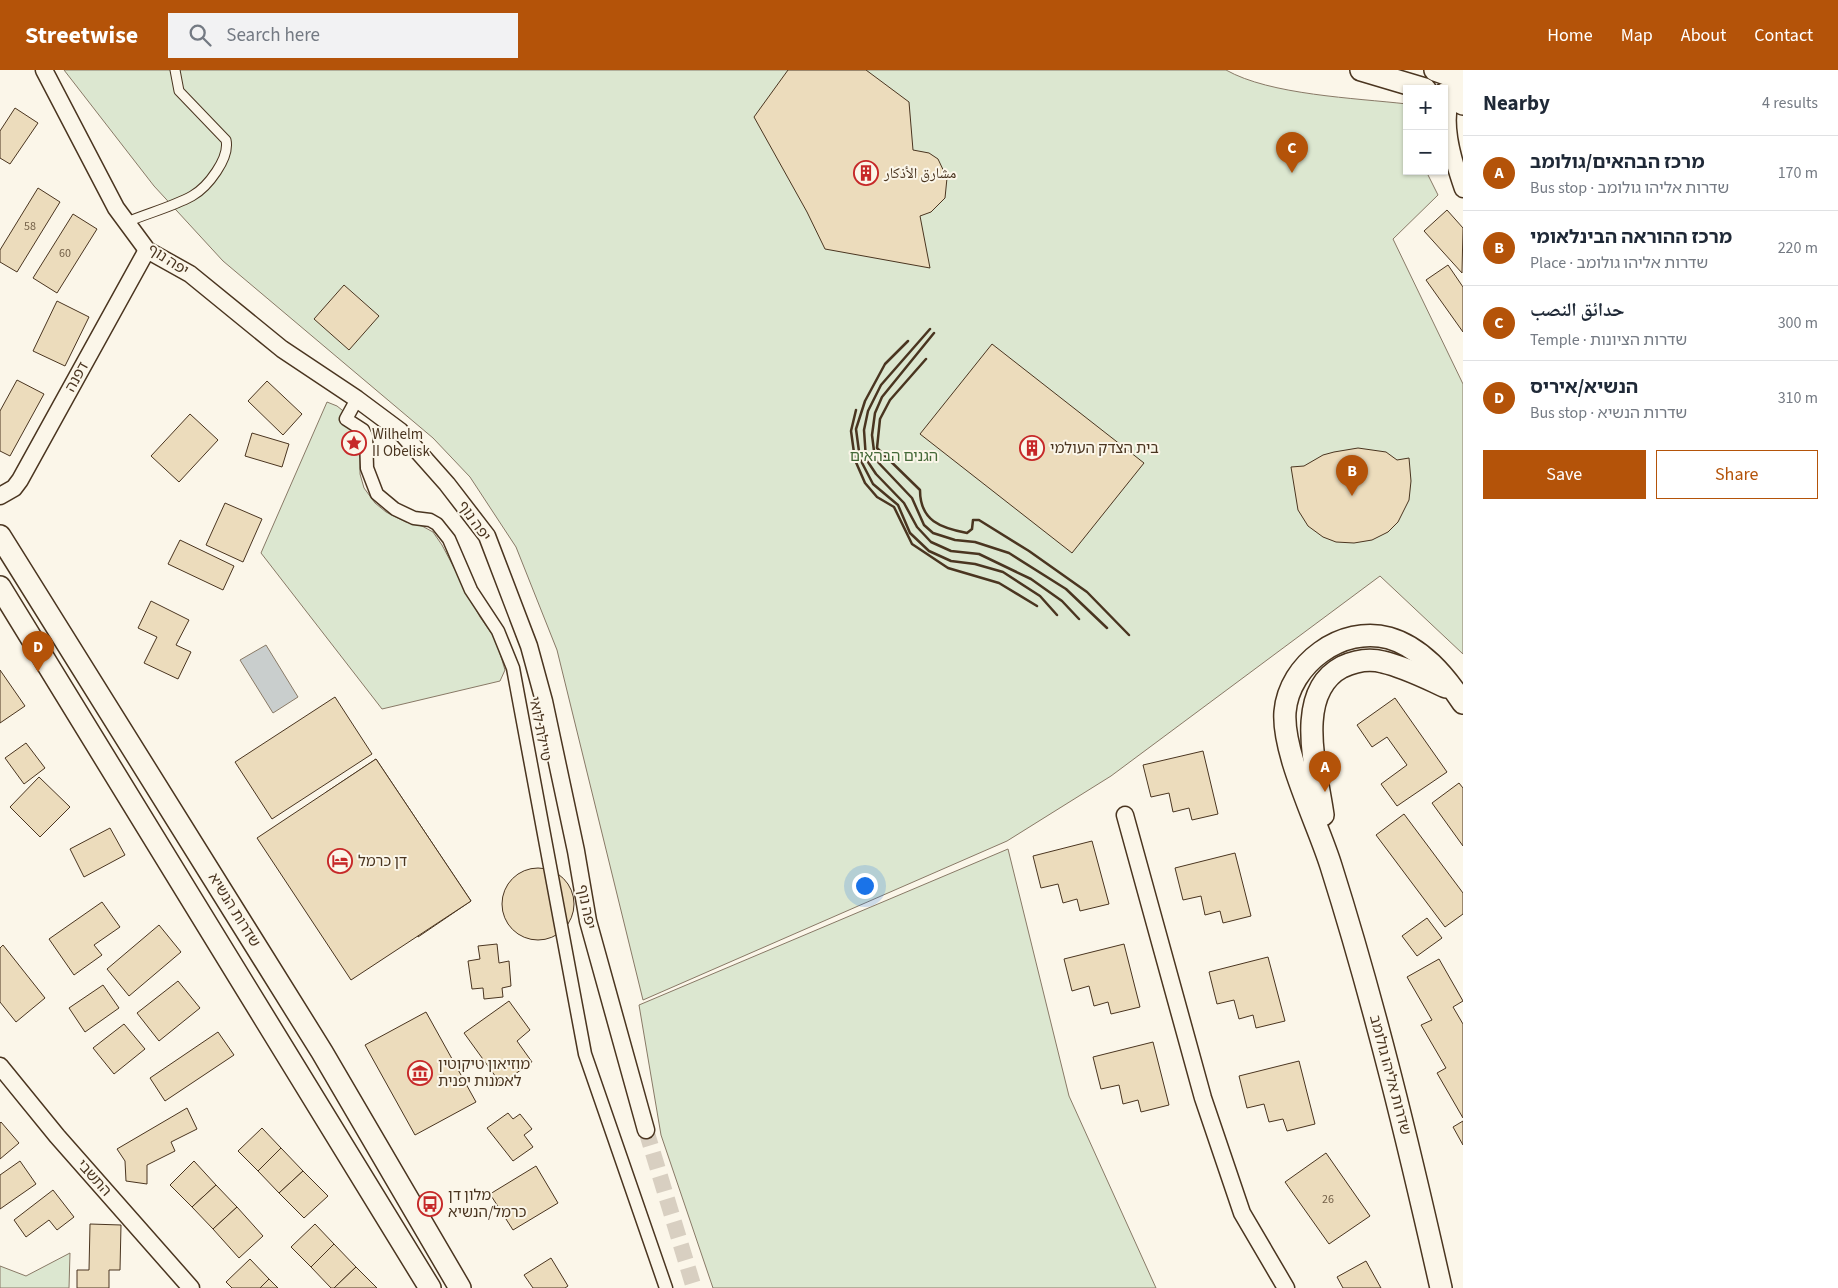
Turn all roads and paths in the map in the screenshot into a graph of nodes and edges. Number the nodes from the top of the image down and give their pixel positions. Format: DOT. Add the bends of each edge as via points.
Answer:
graph roads {
  1 [pos="44,70"];
  2 [pos="175,70"];
  3 [pos="1361,70"];
  4 [pos="1435,70"];
  5 [pos="1412,85"];
  6 [pos="1457,92"];
  7 [pos="1463,189"];
  8 [pos="127,222"];
  9 [pos="147,250"];
  10 [pos="357,398"];
  11 [pos="0,496"];
  12 [pos="0,536"];
  13 [pos="2,597"];
  14 [pos="1459,697"];
  15 [pos="1125,815"];
  16 [pos="0,1066"];
  17 [pos="646,1130"];
  18 [pos="192,1288"];
  19 [pos="430,1288"];
  20 [pos="460,1288"];
  21 [pos="666,1288"];
  22 [pos="1286,1288"];
  23 [pos="1441,1288"];
  1 -- 8 [label="street, יפה נוף" via="116,208"];
  2 -- 8 [label="lane" via="179,91 226,140 228,149 224,160 193,195"];
  3 -- 5 [label="street"];
  4 -- 6 [label="street"];
  6 -- 7 [label="street" via="1448,110 1448,130 1453,162"];
  8 -- 9 [label="street, יפה נוף"];
  9 -- 10 [label="street, יפה נוף" via="190,274 282,349"];
  9 -- 11 [label="street, דפנה" via="20,480"];
  10 -- 17 [label="street, יפה נוף" via="400,431 447,484 487,536 504,577 529,646 544,701 588,921"];
  10 -- 21 [label="street, טיילת לואי" via="346,419 363,430 366,436 367,468 376,494 396,510 437,524 449,539 472,590 498,631 512,668 585,1054"];
  12 -- 20 [label="street, שדרות הנשיא" via="311,1036"];
  13 -- 19 [label="street, שדרות הנשיא"];
  14 -- 23 [label="street, שדרות אליהו גולומב" via="1407,669 1380,661 1355,661 1330,674 1319,689 1313,706 1312,741 1331,864 1388,1061"];
  15 -- 22 [label="street" via="1206,1107 1242,1213"];
  16 -- 18 [label="street, התשבי" via="57,1136"];
}
